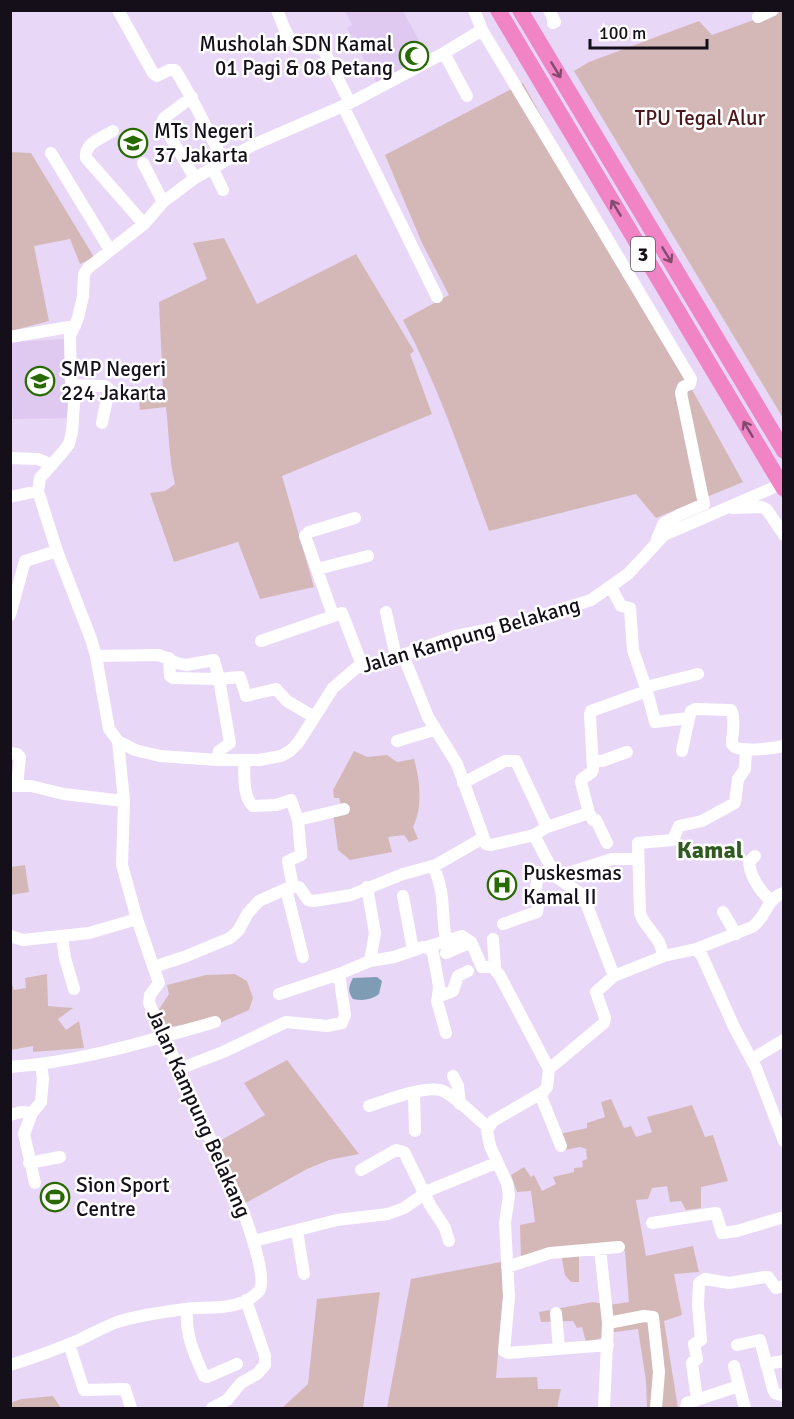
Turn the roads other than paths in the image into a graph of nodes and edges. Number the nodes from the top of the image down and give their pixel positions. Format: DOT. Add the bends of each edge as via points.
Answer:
graph roads {
  1 [pos="118,10"];
  2 [pos="474,10"];
  3 [pos="498,10"];
  4 [pos="520,10"];
  5 [pos="549,10"];
  6 [pos="773,10"];
  7 [pos="282,12"];
  8 [pos="758,17"];
  9 [pos="553,23"];
  10 [pos="478,32"];
  11 [pos="444,53"];
  12 [pos="467,96"];
  13 [pos="192,97"];
  14 [pos="347,105"];
  15 [pos="113,131"];
  16 [pos="51,153"];
  17 [pos="224,161"];
  18 [pos="143,163"];
  19 [pos="212,167"];
  20 [pos="195,178"];
  21 [pos="223,190"];
  22 [pos="163,202"];
  23 [pos="144,224"];
  24 [pos="110,250"];
  25 [pos="437,297"];
  26 [pos="75,326"];
  27 [pos="10,337"];
  28 [pos="71,385"];
  29 [pos="102,423"];
  30 [pos="783,451"];
  31 [pos="10,458"];
  32 [pos="52,465"];
  33 [pos="783,483"];
  34 [pos="783,489"];
  35 [pos="38,491"];
  36 [pos="10,497"];
  37 [pos="704,504"];
  38 [pos="355,518"];
  39 [pos="783,535"];
  40 [pos="660,539"];
  41 [pos="57,551"];
  42 [pos="368,556"];
  43 [pos="317,569"];
  44 [pos="611,587"];
  45 [pos="386,612"];
  46 [pos="10,615"];
  47 [pos="333,615"];
  48 [pos="261,641"];
  49 [pos="96,656"];
  50 [pos="400,656"];
  51 [pos="169,658"];
  52 [pos="362,665"];
  53 [pos="698,674"];
  54 [pos="219,679"];
  55 [pos="646,689"];
  56 [pos="314,717"];
  57 [pos="689,718"];
  58 [pos="434,730"];
  59 [pos="118,741"];
  60 [pos="397,741"];
  61 [pos="783,746"];
  62 [pos="746,749"];
  63 [pos="682,750"];
  64 [pos="627,752"];
  65 [pos="10,753"];
  66 [pos="218,760"];
  67 [pos="244,760"];
  68 [pos="593,761"];
  69 [pos="463,783"];
  70 [pos="14,786"];
  71 [pos="124,801"];
  72 [pos="344,809"];
  73 [pos="589,813"];
  74 [pos="297,820"];
  75 [pos="547,827"];
  76 [pos="534,835"];
  77 [pos="483,838"];
  78 [pos="607,843"];
  79 [pos="754,856"];
  80 [pos="638,859"];
  81 [pos="433,866"];
  82 [pos="556,877"];
  83 [pos="367,887"];
  84 [pos="290,888"];
  85 [pos="783,893"];
  86 [pos="403,896"];
  87 [pos="770,900"];
  88 [pos="723,912"];
  89 [pos="137,919"];
  90 [pos="503,924"];
  91 [pos="736,934"];
  92 [pos="10,936"];
  93 [pos="62,937"];
  94 [pos="493,939"];
  95 [pos="427,947"];
  96 [pos="446,947"];
  97 [pos="696,949"];
  98 [pos="412,950"];
  99 [pos="664,956"];
  100 [pos="303,957"];
  101 [pos="370,961"];
  102 [pos="153,967"];
  103 [pos="495,967"];
  104 [pos="468,971"];
  105 [pos="339,974"];
  106 [pos="614,976"];
  107 [pos="74,989"];
  108 [pos="279,994"];
  109 [pos="438,996"];
  110 [pos="215,1022"];
  111 [pos="446,1033"];
  112 [pos="165,1037"];
  113 [pos="783,1040"];
  114 [pos="752,1059"];
  115 [pos="41,1064"];
  116 [pos="10,1066"];
  117 [pos="179,1069"];
  118 [pos="549,1069"];
  119 [pos="453,1076"];
  120 [pos="414,1092"];
  121 [pos="540,1094"];
  122 [pos="460,1104"];
  123 [pos="369,1106"];
  124 [pos="32,1113"];
  125 [pos="10,1115"];
  126 [pos="488,1127"];
  127 [pos="415,1131"];
  128 [pos="783,1141"];
  129 [pos="561,1146"];
  130 [pos="60,1157"];
  131 [pos="30,1163"];
  132 [pos="496,1163"];
  133 [pos="361,1170"];
  134 [pos="35,1183"];
  135 [pos="425,1193"];
  136 [pos="783,1217"];
  137 [pos="652,1223"];
  138 [pos="297,1231"];
  139 [pos="449,1241"];
  140 [pos="254,1242"];
  141 [pos="619,1247"];
  142 [pos="600,1249"];
  143 [pos="507,1264"];
  144 [pos="304,1274"];
  145 [pos="783,1286"];
  146 [pos="246,1300"];
  147 [pos="188,1309"];
  148 [pos="556,1313"];
  149 [pos="608,1323"];
  150 [pos="69,1344"];
  151 [pos="608,1345"];
  152 [pos="738,1345"];
  153 [pos="559,1349"];
  154 [pos="783,1361"];
  155 [pos="237,1364"];
  156 [pos="766,1364"];
  157 [pos="10,1365"];
  158 [pos="734,1366"];
  159 [pos="739,1386"];
  160 [pos="783,1396"];
  161 [pos="697,1400"];
  162 [pos="131,1408"];
  163 [pos="212,1408"];
  164 [pos="604,1408"];
  165 [pos="656,1408"];
  166 [pos="686,1408"];
  167 [pos="745,1408"];
  1 -- 13 [label="street" via="153,73 157,76 175,70"];
  2 -- 10 [label="street"];
  34 -- 3 [label="highway, 3, one-way"];
  4 -- 30 [label="highway, 3, one-way"];
  5 -- 9 [label="street"];
  6 -- 8 [label="street"];
  7 -- 14 [label="street" via="292,43 324,51"];
  10 -- 11 [label="street"];
  10 -- 37 [label="street" via="691,379 681,393"];
  11 -- 12 [label="street"];
  11 -- 14 [label="street"];
  13 -- 17 [label="street"];
  13 -- 20 [label="street" via="162,123"];
  14 -- 17 [label="street"];
  14 -- 25 [label="street"];
  15 -- 23 [label="street" via="88,146 86,158"];
  16 -- 24 [label="street"];
  17 -- 19 [label="street"];
  18 -- 22 [label="street"];
  19 -- 20 [label="street"];
  19 -- 21 [label="street"];
  20 -- 22 [label="street"];
  22 -- 23 [label="street"];
  23 -- 24 [label="street"];
  24 -- 26 [label="street" via="84,274"];
  26 -- 27 [label="street"];
  26 -- 28 [label="street" via="69,336"];
  28 -- 29 [label="street" via="109,388"];
  28 -- 32 [label="street" via="72,432 69,444"];
  31 -- 32 [label="street" via="38,459"];
  32 -- 35 [label="street" via="40,478"];
  33 -- 40 [label="street"];
  35 -- 36 [label="street"];
  35 -- 41 [label="street, Jalan Kampung Belakang"];
  37 -- 39 [label="street" via="762,507"];
  37 -- 40 [label="street, Jalan Kampung Belakang" via="664,523"];
  38 -- 43 [label="street" via="306,534"];
  40 -- 44 [label="street, Jalan Kampung Belakang" via="635,568"];
  41 -- 46 [label="street" via="25,561"];
  41 -- 49 [label="street, Jalan Kampung Belakang"];
  42 -- 43 [label="street"];
  43 -- 47 [label="street"];
  44 -- 50 [label="street, Jalan Kampung Belakang" via="573,607 456,636"];
  44 -- 55 [label="street" via="621,606 630,608 632,642"];
  45 -- 50 [label="street"];
  47 -- 48 [label="street"];
  47 -- 52 [label="street" via="344,615"];
  49 -- 51 [label="street"];
  49 -- 59 [label="street, Jalan Kampung Belakang" via="108,725"];
  50 -- 52 [label="street, Jalan Kampung Belakang"];
  50 -- 58 [label="street"];
  51 -- 54 [label="street" via="186,665 214,660"];
  51 -- 54 [label="street" via="173,678"];
  52 -- 56 [label="street, Jalan Kampung Belakang" via="333,688"];
  53 -- 55 [label="street"];
  54 -- 56 [label="street" via="241,677 246,696 276,689 287,701"];
  54 -- 66 [label="street" via="230,743 219,751"];
  55 -- 57 [label="street" via="655,722"];
  55 -- 68 [label="street" via="591,711"];
  56 -- 67 [label="street, Jalan Kampung Belakang" via="290,751 267,759"];
  57 -- 62 [label="street" via="695,709 731,710 733,745"];
  57 -- 63 [label="street"];
  58 -- 60 [label="street"];
  58 -- 69 [label="street" via="452,753"];
  59 -- 66 [label="street, Jalan Kampung Belakang" via="149,754"];
  59 -- 71 [label="street, Jalan Kampung Belakang"];
  61 -- 62 [label="street"];
  62 -- 80 [label="street" via="745,770 738,779 735,803 702,821 679,826 673,840 638,843"];
  64 -- 68 [label="street"];
  65 -- 70 [label="street" via="20,757"];
  66 -- 67 [label="street, Jalan Kampung Belakang"];
  67 -- 74 [label="street" via="246,793 251,805 276,805 290,800"];
  68 -- 73 [label="street" via="593,771 582,779"];
  69 -- 75 [label="street" via="506,761 516,761"];
  69 -- 77 [label="street"];
  70 -- 71 [label="street"];
  71 -- 89 [label="street, Jalan Kampung Belakang" via="122,865"];
  72 -- 74 [label="street"];
  73 -- 75 [label="street"];
  73 -- 78 [label="street" via="597,820"];
  74 -- 84 [label="street" via="301,855 288,861"];
  75 -- 76 [label="street"];
  76 -- 77 [label="street" via="491,845"];
  76 -- 82 [label="street"];
  77 -- 81 [label="street"];
  79 -- 87 [label="street" via="749,867"];
  80 -- 82 [label="street" via="612,859"];
  80 -- 99 [label="street" via="640,913"];
  81 -- 83 [label="street"];
  81 -- 96 [label="street" via="442,888"];
  82 -- 90 [label="street" via="538,872 537,912"];
  82 -- 106 [label="street" via="583,895"];
  83 -- 84 [label="street" via="351,895 314,901 308,900 301,888"];
  83 -- 101 [label="street" via="375,933"];
  84 -- 100 [label="street"];
  84 -- 102 [label="street" via="254,905 230,938"];
  85 -- 87 [label="street"];
  86 -- 98 [label="street"];
  87 -- 91 [label="street" via="760,921"];
  88 -- 91 [label="street"];
  89 -- 93 [label="street"];
  89 -- 102 [label="street, Jalan Kampung Belakang"];
  91 -- 97 [label="street"];
  92 -- 93 [label="street" via="23,940"];
  93 -- 107 [label="street"];
  94 -- 103 [label="street"];
  95 -- 96 [label="street"];
  95 -- 98 [label="street"];
  95 -- 109 [label="street" via="433,953"];
  96 -- 103 [label="street" via="471,942 482,967"];
  97 -- 99 [label="street"];
  97 -- 114 [label="street"];
  98 -- 101 [label="street"];
  99 -- 106 [label="street"];
  101 -- 105 [label="street"];
  102 -- 112 [label="street, Jalan Kampung Belakang" via="159,984 149,1002"];
  103 -- 118 [label="street"];
  104 -- 109 [label="street" via="456,978 453,990"];
  105 -- 108 [label="street"];
  105 -- 117 [label="street" via="345,1016 342,1023 278,1024"];
  106 -- 118 [label="street" via="596,992 604,1023"];
  109 -- 111 [label="street"];
  110 -- 112 [label="street"];
  112 -- 115 [label="street"];
  112 -- 117 [label="street, Jalan Kampung Belakang"];
  113 -- 114 [label="street"];
  114 -- 128 [label="street"];
  115 -- 116 [label="street"];
  115 -- 124 [label="street" via="42,1099"];
  117 -- 140 [label="street, Jalan Kampung Belakang"];
  118 -- 121 [label="street" via="547,1087"];
  119 -- 122 [label="street"];
  120 -- 122 [label="street" via="442,1091"];
  120 -- 123 [label="street"];
  120 -- 127 [label="street"];
  121 -- 126 [label="street"];
  121 -- 129 [label="street"];
  122 -- 126 [label="street"];
  124 -- 125 [label="street"];
  124 -- 131 [label="street" via="24,1134"];
  126 -- 132 [label="street"];
  130 -- 131 [label="street"];
  131 -- 134 [label="street"];
  132 -- 135 [label="street, Jalan Kampung Belakang"];
  132 -- 143 [label="street" via="509,1195 504,1223"];
  133 -- 135 [label="street" via="400,1150"];
  135 -- 138 [label="street, Jalan Kampung Belakang" via="388,1214 337,1220"];
  135 -- 139 [label="street"];
  136 -- 137 [label="street" via="722,1233 716,1213"];
  138 -- 140 [label="street, Jalan Kampung Belakang"];
  138 -- 144 [label="street"];
  140 -- 146 [label="street, Jalan Kampung Belakang" via="261,1284 259,1291"];
  141 -- 142 [label="street"];
  142 -- 143 [label="street" via="550,1253"];
  142 -- 149 [label="street"];
  143 -- 153 [label="street" via="509,1297 504,1351"];
  145 -- 161 [label="street" via="776,1288 768,1277 729,1283 705,1279 699,1283 701,1342 694,1344 697,1359 692,1363"];
  146 -- 147 [label="street" via="235,1305"];
  146 -- 163 [label="street" via="265,1365 241,1383 227,1400"];
  147 -- 150 [label="street" via="117,1323"];
  147 -- 155 [label="street" via="190,1343 204,1376"];
  148 -- 153 [label="street"];
  149 -- 151 [label="street"];
  149 -- 165 [label="street" via="653,1317 659,1372"];
  150 -- 157 [label="street"];
  150 -- 162 [label="street" via="84,1390 125,1389"];
  151 -- 153 [label="street"];
  151 -- 164 [label="street"];
  152 -- 156 [label="street" via="760,1340"];
  154 -- 156 [label="street"];
  156 -- 160 [label="street" via="775,1393"];
  158 -- 159 [label="street"];
  159 -- 161 [label="street"];
  159 -- 167 [label="street"];
  161 -- 166 [label="street" via="687,1403"];
}
